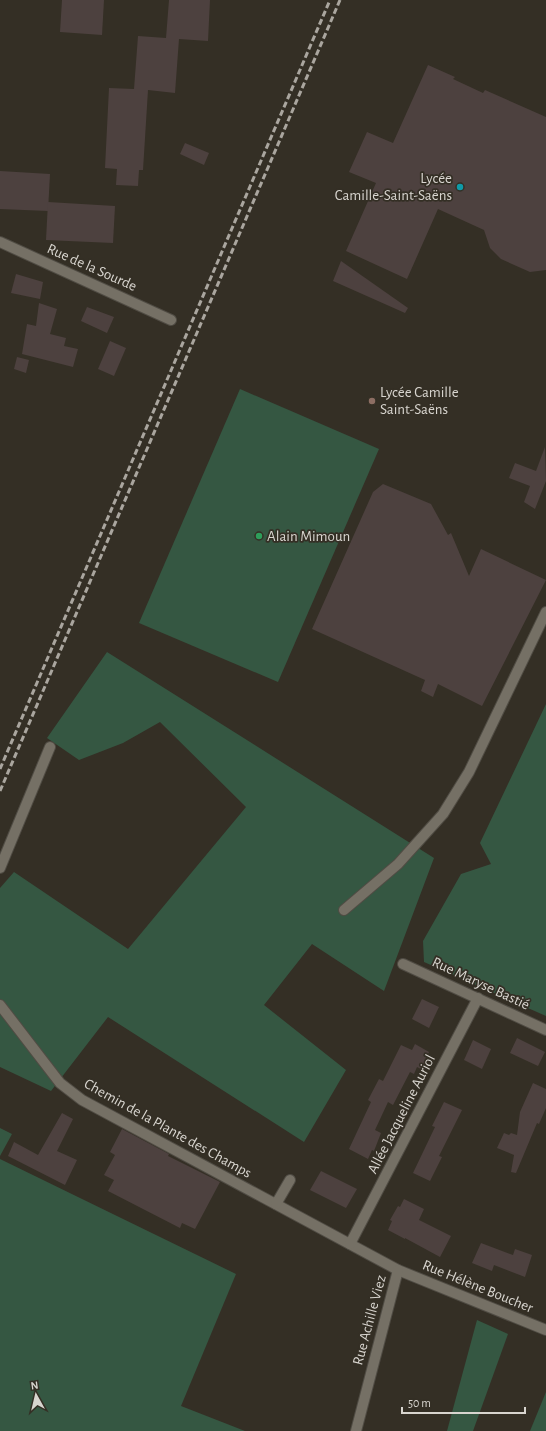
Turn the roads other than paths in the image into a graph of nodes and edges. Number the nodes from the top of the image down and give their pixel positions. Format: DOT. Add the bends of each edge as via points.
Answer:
graph roads {
  1 [pos="0,242"];
  2 [pos="171,320"];
  3 [pos="546,612"];
  4 [pos="50,747"];
  5 [pos="0,868"];
  6 [pos="344,910"];
  7 [pos="403,964"];
  8 [pos="478,998"];
  9 [pos="0,1005"];
  10 [pos="546,1030"];
  11 [pos="290,1180"];
  12 [pos="276,1204"];
  13 [pos="350,1244"];
  14 [pos="398,1270"];
  15 [pos="546,1330"];
  16 [pos="356,1431"];
  1 -- 2 [label="street, Rue de la Sourde"];
  3 -- 6 [label="street" via="469,772 443,814 398,864"];
  4 -- 5 [label="street"];
  7 -- 8 [label="street, Rue Maryse Bastié"];
  8 -- 10 [label="street, Rue Maryse Bastié"];
  8 -- 13 [label="street, Allée Jacqueline Auriol"];
  9 -- 12 [label="street, Chemin de la Plante des Champs" via="60,1083 82,1100"];
  11 -- 12 [label="street"];
  12 -- 13 [label="street, Chemin de la Plante des Champs"];
  13 -- 14 [label="street, Rue Achille Viez"];
  14 -- 15 [label="street, Rue Hélène Boucher"];
  14 -- 16 [label="street, Rue Achille Viez"];
}
